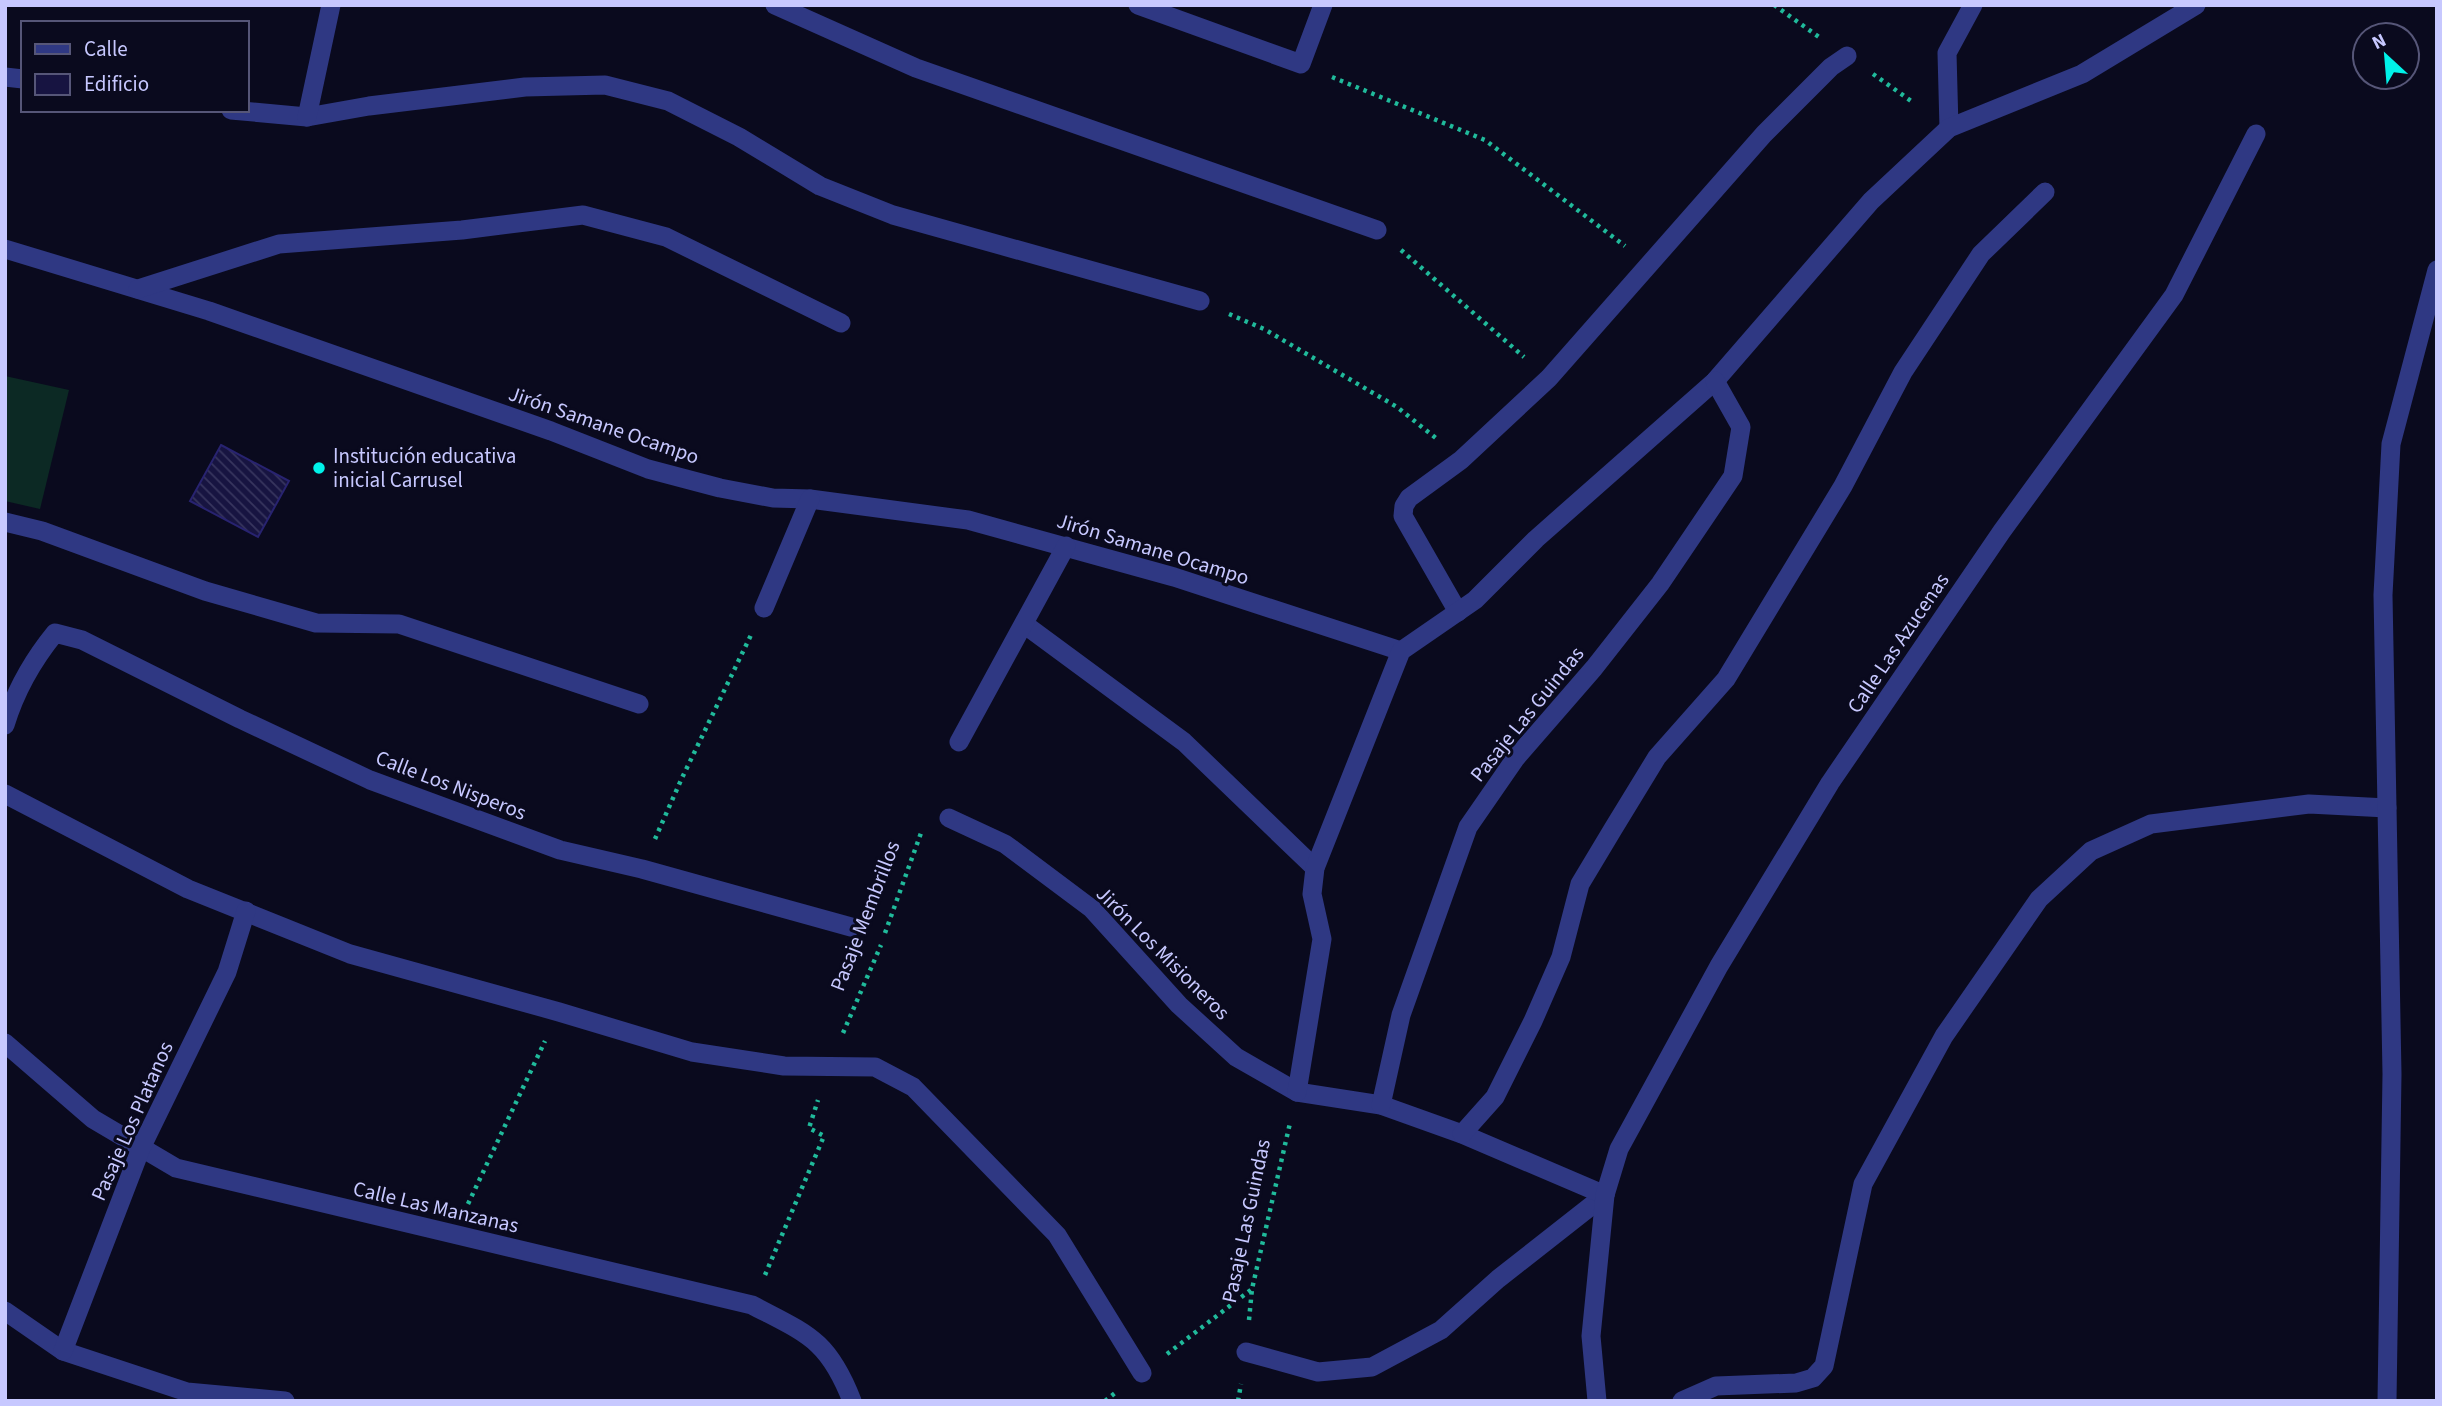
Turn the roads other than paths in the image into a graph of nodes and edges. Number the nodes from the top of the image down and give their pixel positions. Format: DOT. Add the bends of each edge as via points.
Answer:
graph roads {
  1 [pos="331,5"];
  2 [pos="775,5"];
  3 [pos="1138,5"];
  4 [pos="1323,5"];
  5 [pos="1973,5"];
  6 [pos="2194,6"];
  7 [pos="1847,56"];
  8 [pos="248,111"];
  9 [pos="307,117"];
  10 [pos="1950,128"];
  11 [pos="2256,134"];
  12 [pos="2045,192"];
  13 [pos="1377,230"];
  14 [pos="5,249"];
  15 [pos="2437,270"];
  16 [pos="138,289"];
  17 [pos="1200,301"];
  18 [pos="841,323"];
  19 [pos="1715,381"];
  20 [pos="810,499"];
  21 [pos="5,522"];
  22 [pos="1066,546"];
  23 [pos="764,608"];
  24 [pos="1458,612"];
  25 [pos="1024,624"];
  26 [pos="1401,651"];
  27 [pos="639,704"];
  28 [pos="5,725"];
  29 [pos="959,742"];
  30 [pos="5,794"];
  31 [pos="2386,807"];
  32 [pos="949,818"];
  33 [pos="1315,868"];
  34 [pos="246,911"];
  35 [pos="851,927"];
  36 [pos="5,1043"];
  37 [pos="1297,1092"];
  38 [pos="1381,1105"];
  39 [pos="1462,1134"];
  40 [pos="141,1148"];
  41 [pos="1605,1195"];
  42 [pos="5,1311"];
  43 [pos="63,1351"];
  44 [pos="1246,1352"];
  45 [pos="1142,1373"];
  46 [pos="285,1401"];
  47 [pos="852,1401"];
  48 [pos="1597,1401"];
  49 [pos="1682,1401"];
  50 [pos="2388,1401"];
  1 -- 9 [label="street"];
  2 -- 13 [label="street" via="916,68"];
  3 -- 4 [label="street" via="1300,64"];
  5 -- 10 [label="street" via="1947,53"];
  6 -- 10 [label="street" via="2082,74"];
  7 -- 24 [label="street" via="1764,134 1549,378 1461,460 1409,498 1403,516"];
  8 -- 9 [label="street"];
  9 -- 17 [label="street" via="525,87 606,85 667,101 820,186 893,215"];
  10 -- 19 [label="street" via="1871,201"];
  11 -- 41 [label="street, Calle Las Azucenas" via="2174,295 2002,531 1816,806 1719,966 1619,1149"];
  12 -- 39 [label="street" via="1981,254 1903,372 1843,486 1726,678 1657,757 1613,828 1580,884 1561,957 1533,1021 1495,1097"];
  14 -- 16 [label="street, Jirón Samane Ocampo"];
  15 -- 31 [label="street" via="2391,444 2383,595"];
  16 -- 18 [label="street" via="279,244 583,215 666,237"];
  16 -- 20 [label="street, Jirón Samane Ocampo" via="649,469 760,496"];
  19 -- 24 [label="street"];
  19 -- 38 [label="street, Pasaje Las Guindas" via="1741,427 1733,476 1660,584 1515,759 1468,827 1401,1016"];
  20 -- 22 [label="street, Jirón Samane Ocampo" via="968,520"];
  20 -- 23 [label="street"];
  21 -- 27 [label="street" via="42,531 205,591 316,623 399,624"];
  22 -- 25 [label="street"];
  22 -- 26 [label="street, Jirón Samane Ocampo"];
  24 -- 26 [label="street"];
  25 -- 29 [label="street"];
  25 -- 33 [label="street" via="1184,742"];
  26 -- 33 [label="street"];
  28 -- 35 [label="street, Calle Los Nisperos" via="40,651 55,633 82,640 370,780 560,850"];
  30 -- 34 [label="street" via="188,889"];
  31 -- 49 [label="street" via="2309,804 2151,824 2091,851 2039,899 1944,1036 1863,1184 1824,1366 1813,1378 1796,1383 1716,1386"];
  31 -- 50 [label="street" via="2392,1074"];
  32 -- 37 [label="street, Jirón Los Misioneros" via="1005,844 1092,909 1179,1005 1236,1057"];
  33 -- 37 [label="street" via="1312,894 1322,939"];
  34 -- 40 [label="street, Pasaje Los Platanos" via="227,972"];
  34 -- 45 [label="street" via="350,954 692,1052 784,1066 875,1068 912,1087 1057,1235"];
  36 -- 40 [label="street, Calle Las Manzanas" via="93,1119"];
  37 -- 38 [label="street"];
  38 -- 39 [label="street"];
  39 -- 41 [label="street"];
  40 -- 43 [label="street, Pasaje Los Platanos"];
  40 -- 47 [label="street, Calle Las Manzanas" via="176,1168 752,1305 809,1335 831,1356"];
  41 -- 44 [label="street" via="1497,1279 1441,1330 1372,1367 1318,1372"];
  41 -- 48 [label="street, Calle Las Azucenas" via="1591,1336"];
  42 -- 43 [label="street"];
  43 -- 46 [label="street" via="187,1392"];
}
